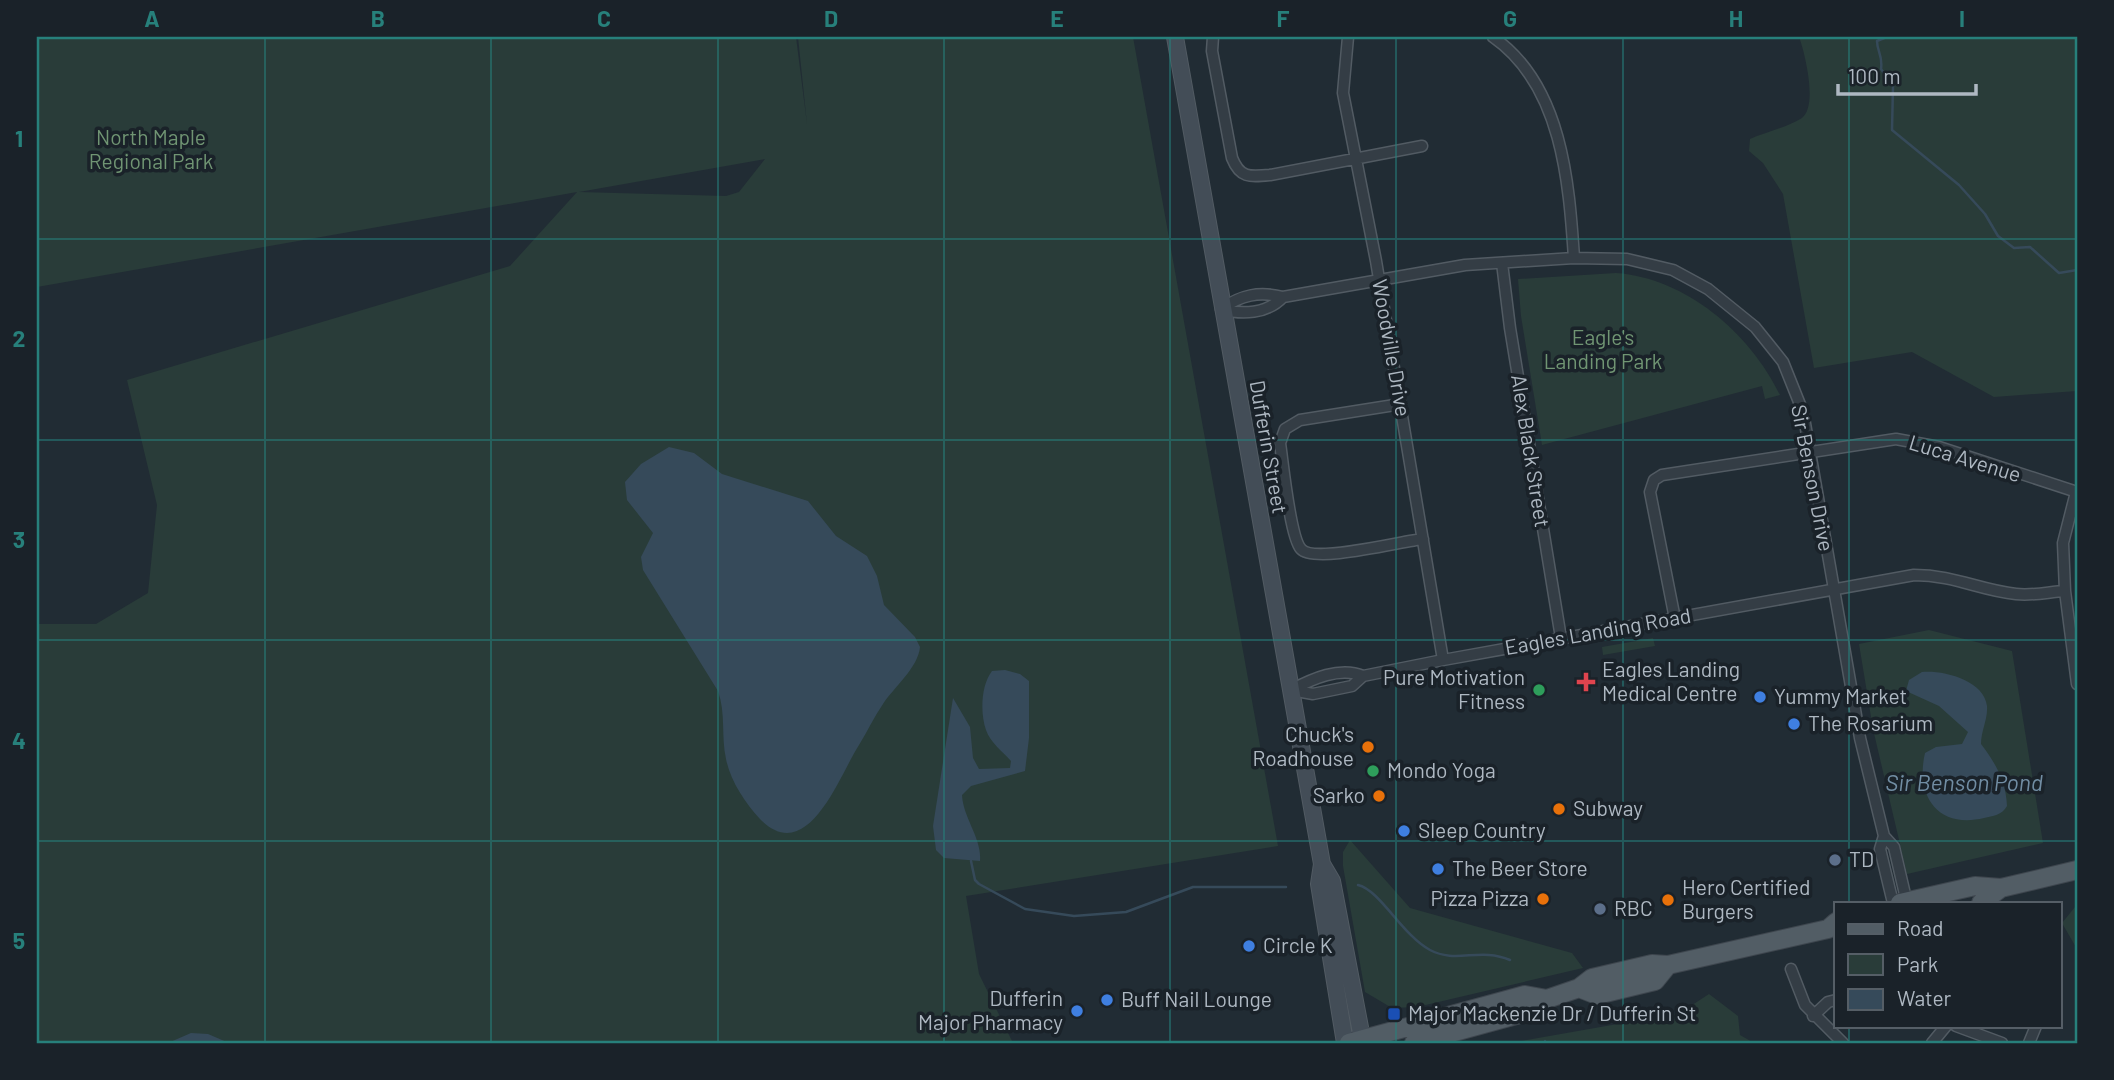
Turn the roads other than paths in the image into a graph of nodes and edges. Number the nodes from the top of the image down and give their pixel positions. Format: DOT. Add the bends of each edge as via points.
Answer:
graph roads {
  1 [pos="1175,37"];
  2 [pos="1213,37"];
  3 [pos="1348,37"];
  4 [pos="1493,37"];
  5 [pos="1422,146"];
  6 [pos="1355,158"];
  7 [pos="1574,258"];
  8 [pos="1502,263"];
  9 [pos="1379,281"];
  10 [pos="1221,309"];
  11 [pos="1401,404"];
  12 [pos="1810,452"];
  13 [pos="2077,492"];
  14 [pos="1423,538"];
  15 [pos="1834,591"];
  16 [pos="2065,591"];
  17 [pos="1675,618"];
  18 [pos="1561,638"];
  19 [pos="1443,660"];
  20 [pos="2077,684"];
  21 [pos="1291,690"];
  22 [pos="2077,870"];
  23 [pos="2001,888"];
  24 [pos="1902,902"];
  25 [pos="1906,902"];
  26 [pos="1982,902"];
  27 [pos="1833,928"];
  28 [pos="1791,970"];
  29 [pos="1547,999"];
  30 [pos="1834,1000"];
  31 [pos="1813,1016"];
  32 [pos="1945,1028"];
  33 [pos="1961,1028"];
  34 [pos="1355,1042"];
  35 [pos="1413,1043"];
  36 [pos="1843,1043"];
  37 [pos="1932,1043"];
  38 [pos="2002,1043"];
  1 -- 10 [label="main road, Dufferin Street"];
  2 -- 6 [label="street" via="1212,51 1238,172 1270,175"];
  3 -- 6 [label="street, Woodville Drive" via="1343,93"];
  4 -- 7 [label="street" via="1510,48 1525,70 1560,139"];
  5 -- 6 [label="street"];
  6 -- 9 [label="street, Woodville Drive"];
  7 -- 8 [label="street, Sir Benson Drive"];
  7 -- 12 [label="street, Sir Benson Drive" via="1626,259 1673,270 1731,306 1783,362 1803,412"];
  8 -- 9 [label="street, Sir Benson Drive"];
  8 -- 18 [label="street, Alex Black Street"];
  9 -- 10 [label="street, Sir Benson Drive" via="1283,298 1274,307 1242,313"];
  9 -- 11 [label="street, Woodville Drive"];
  10 -- 21 [label="main road, Dufferin Street"];
  11 -- 14 [label="street, Woodville Drive"];
  11 -- 14 [label="street" via="1300,420 1284,429 1280,443 1295,534 1308,554 1327,555"];
  12 -- 13 [label="street, Luca Avenue" via="1896,439 1939,447"];
  12 -- 15 [label="street, Sir Benson Drive"];
  12 -- 17 [label="street, Luca Avenue" via="1663,474 1654,480 1651,494"];
  13 -- 16 [label="street" via="2063,544"];
  14 -- 19 [label="street, Woodville Drive"];
  15 -- 16 [label="street, Eagles Landing Road" via="1914,575 1951,577 2016,594"];
  15 -- 17 [label="street, Eagles Landing Road"];
  15 -- 24 [label="street, Sir Benson Drive" via="1860,738 1884,836 1894,846"];
  16 -- 20 [label="street"];
  17 -- 18 [label="street, Eagles Landing Road"];
  18 -- 19 [label="street, Eagles Landing Road"];
  19 -- 21 [label="street, Eagles Landing Road" via="1363,676 1352,685 1313,694"];
  21 -- 34 [label="main road, Dufferin Street" via="1322,864 1332,881"];
  22 -- 23 [label="main road"];
  23 -- 25 [label="main road" via="1975,886"];
  23 -- 26 [label="main road"];
  27 -- 29 [label="main road" via="1592,978 1579,988"];
  28 -- 31 [label="street"];
  29 -- 34 [label="main road" via="1525,995"];
  29 -- 35 [label="main road" via="1531,1012"];
  30 -- 31 [label="street"];
  31 -- 36 [label="street"];
  32 -- 37 [label="street"];
  33 -- 38 [label="street"];
}
